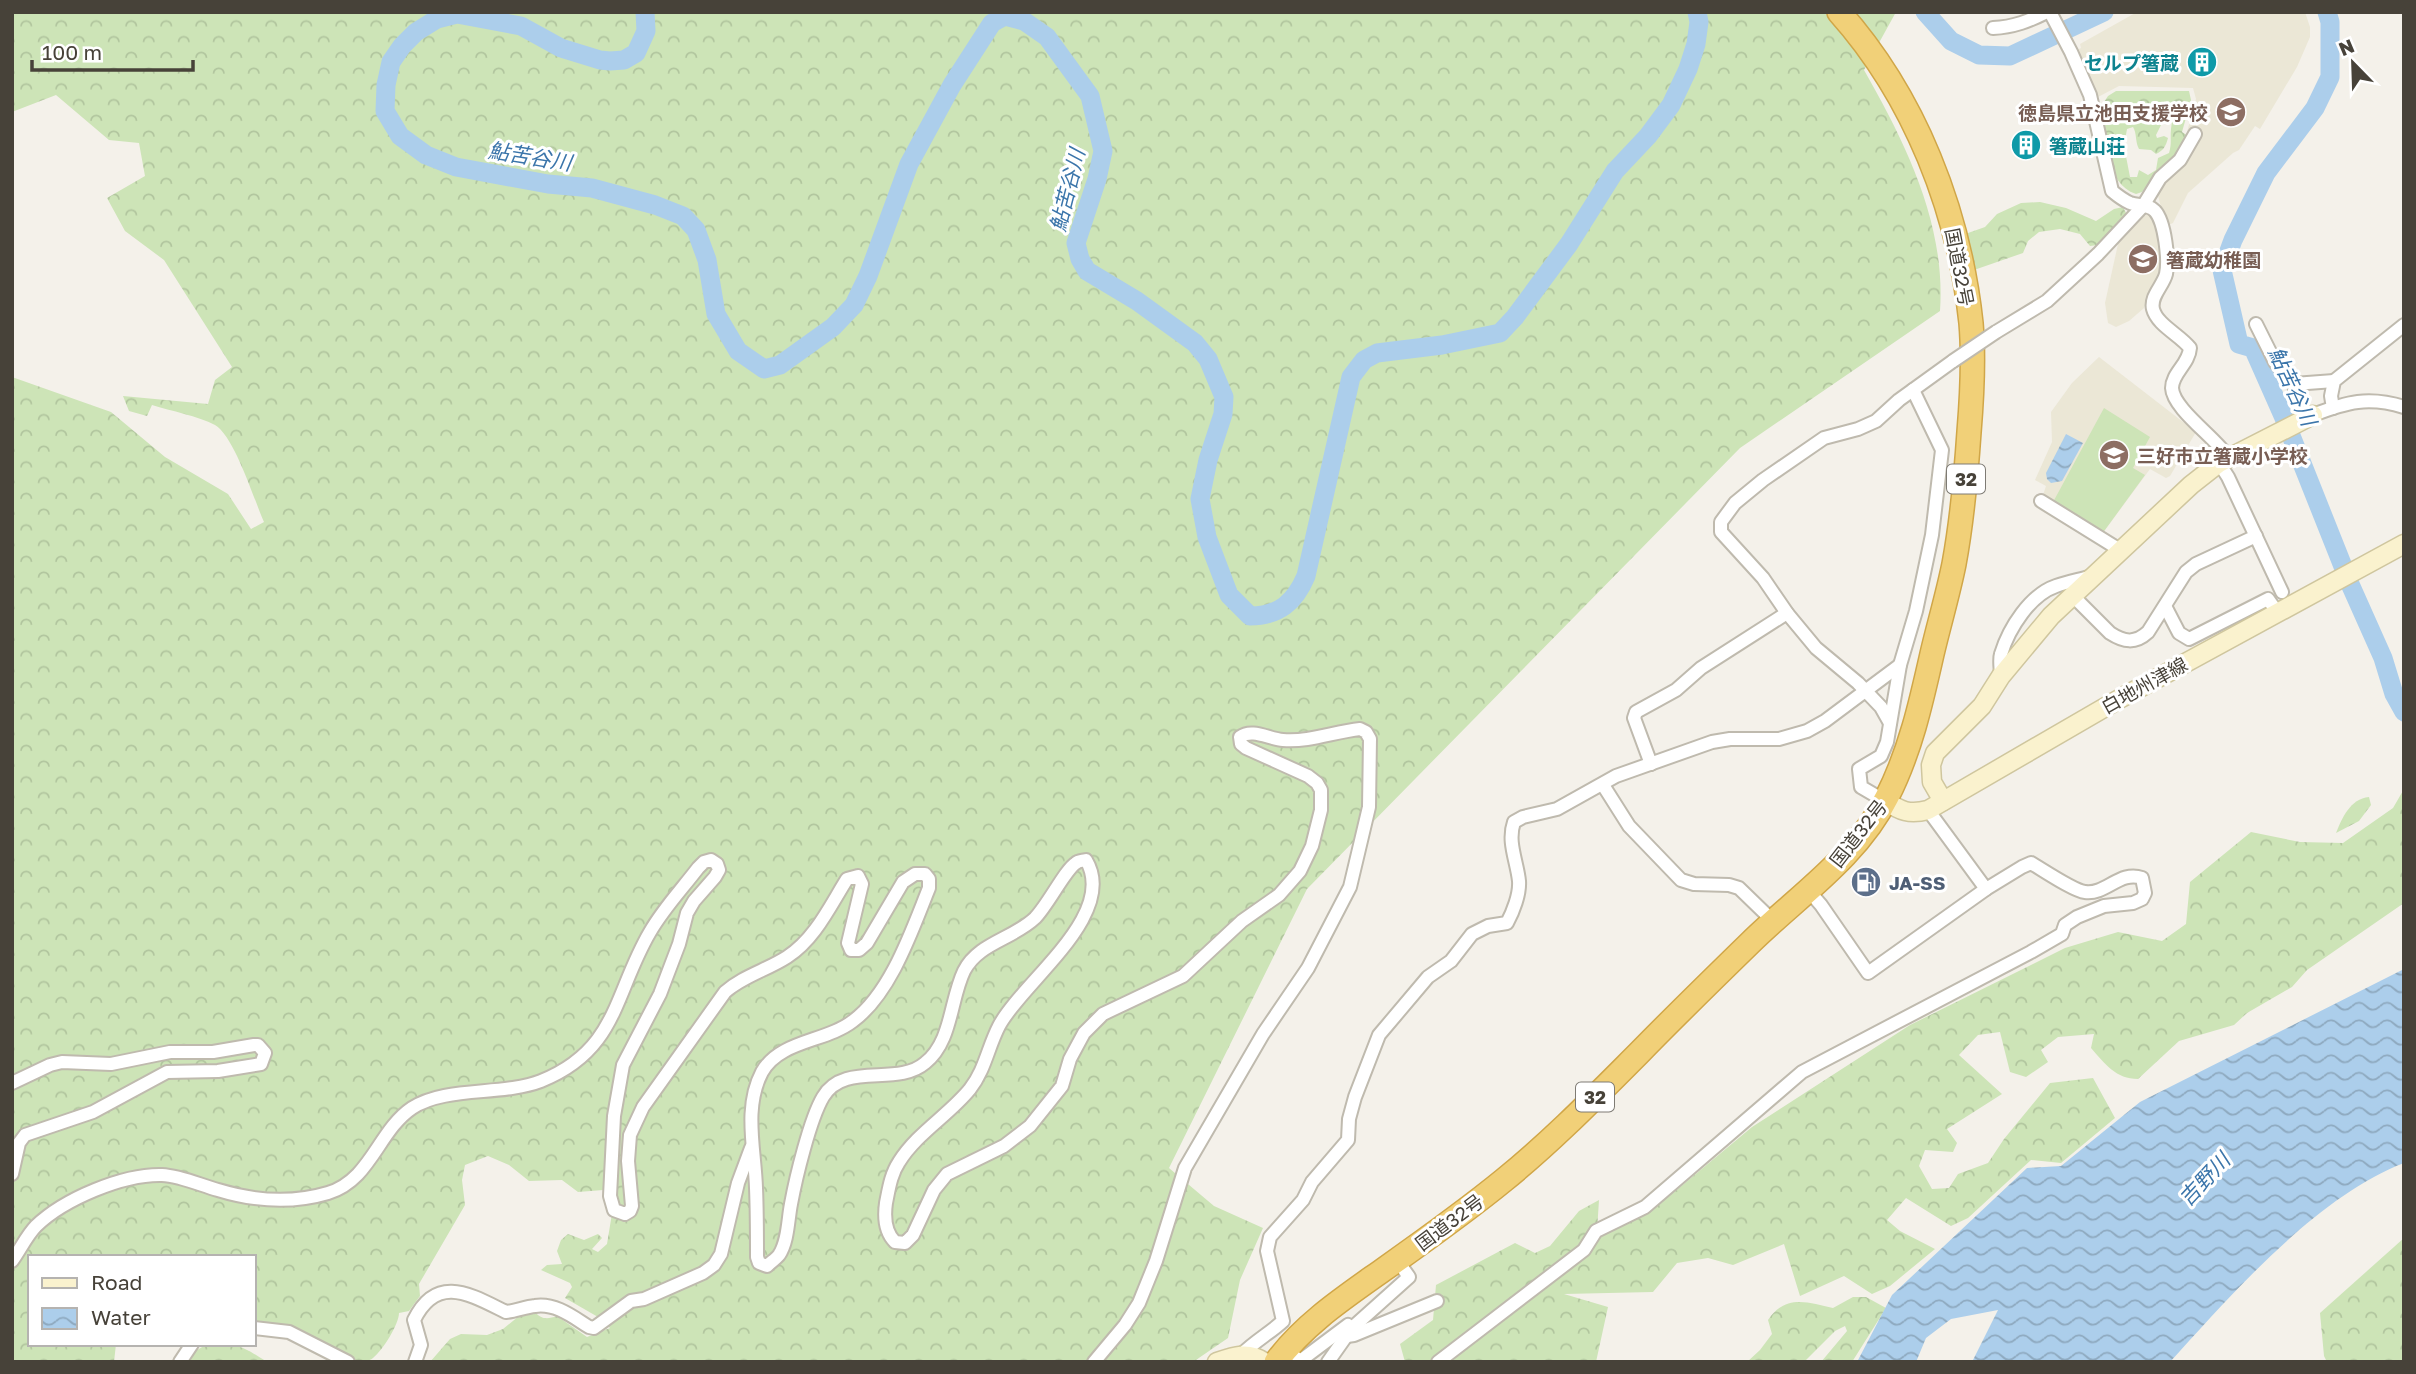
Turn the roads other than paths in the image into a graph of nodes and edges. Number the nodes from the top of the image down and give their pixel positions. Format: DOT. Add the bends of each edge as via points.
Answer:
graph roads {
  1 [pos="1839,12"];
  2 [pos="2049,13"];
  3 [pos="1993,28"];
  4 [pos="2195,134"];
  5 [pos="2143,206"];
  6 [pos="2256,324"];
  7 [pos="2404,325"];
  8 [pos="2334,381"];
  9 [pos="2294,384"];
  10 [pos="1913,390"];
  11 [pos="2297,401"];
  12 [pos="2404,407"];
  13 [pos="2333,408"];
  14 [pos="2314,415"];
  15 [pos="2228,458"];
  16 [pos="2041,501"];
  17 [pos="2256,536"];
  18 [pos="2404,544"];
  19 [pos="2120,550"];
  20 [pos="2092,577"];
  21 [pos="2072,595"];
  22 [pos="2288,597"];
  23 [pos="2165,606"];
  24 [pos="2277,612"];
  25 [pos="1787,613"];
  26 [pos="1900,665"];
  27 [pos="2001,676"];
  28 [pos="1866,691"];
  29 [pos="1890,723"];
  30 [pos="1651,764"];
  31 [pos="1603,785"];
  32 [pos="1885,801"];
  33 [pos="1935,806"];
  34 [pos="1986,889"];
  35 [pos="1808,890"];
  36 [pos="1773,920"];
  37 [pos="12,1083"];
  38 [pos="753,1144"];
  39 [pos="12,1174"];
  40 [pos="1397,1260"];
  41 [pos="12,1261"];
  42 [pos="1437,1301"];
  43 [pos="256,1328"];
  44 [pos="1349,1332"];
  45 [pos="191,1346"];
  46 [pos="1242,1354"];
  47 [pos="1281,1355"];
  48 [pos="180,1362"];
  49 [pos="348,1362"];
  50 [pos="415,1362"];
  51 [pos="1094,1362"];
  52 [pos="1217,1362"];
  53 [pos="1264,1362"];
  54 [pos="1328,1362"];
  55 [pos="1438,1362"];
  1 -- 32 [label="highway, 国道32号 / 32" via="1886,75 1919,136 1958,247 1971,325 1967,470 1953,566 1909,745"];
  2 -- 3 [label="street"];
  2 -- 5 [label="street" via="2083,77 2112,191"];
  4 -- 5 [label="street"];
  5 -- 10 [label="street, bridge" via="2068,284"];
  5 -- 15 [label="street" via="2156,212 2166,254 2166,273 2153,309 2190,348 2173,383 2173,393"];
  6 -- 9 [label="street" via="2274,362"];
  7 -- 8 [label="street"];
  8 -- 9 [label="street"];
  8 -- 13 [label="street"];
  9 -- 11 [label="street"];
  10 -- 25 [label="street" via="1876,421 1824,438 1763,480 1735,503 1721,522 1721,532 1763,578"];
  10 -- 26 [label="street" via="1942,450 1932,535"];
  12 -- 13 [label="street" via="2384,401 2354,401"];
  13 -- 14 [label="street"];
  14 -- 15 [label="main road"];
  15 -- 17 [label="street" via="2228,477"];
  15 -- 19 [label="main road"];
  16 -- 19 [label="street"];
  17 -- 22 [label="street"];
  17 -- 23 [label="street" via="2196,564"];
  18 -- 22 [label="main road, 白地州津線"];
  19 -- 20 [label="main road"];
  20 -- 21 [label="main road"];
  20 -- 27 [label="street" via="2039,595 2015,624 2000,656"];
  21 -- 23 [label="street" via="2110,633 2131,641 2148,632"];
  21 -- 27 [label="main road"];
  22 -- 24 [label="main road, 白地州津線"];
  23 -- 24 [label="street" via="2179,633 2189,639 2268,599"];
  24 -- 33 [label="main road, 白地州津線"];
  25 -- 28 [label="street" via="1816,648"];
  25 -- 30 [label="street" via="1701,668 1676,690 1636,712 1634,718"];
  26 -- 28 [label="street"];
  26 -- 29 [label="street"];
  27 -- 33 [label="main road" via="1982,706 1935,753 1931,765"];
  28 -- 29 [label="street"];
  28 -- 30 [label="street" via="1807,731 1779,739 1712,742"];
  29 -- 32 [label="street" via="1881,756 1859,769 1858,776 1861,787"];
  30 -- 31 [label="street"];
  31 -- 36 [label="street" via="1629,827 1681,880 1739,888"];
  31 -- 46 [label="street" via="1557,809 1514,822 1510,833 1519,883 1511,916 1507,923 1472,934 1379,1035 1355,1097 1348,1140 1270,1237 1267,1251 1283,1321"];
  32 -- 33 [label="main road" via="1912,814"];
  32 -- 35 [label="highway, 国道32号 / 32" via="1858,839"];
  33 -- 34 [label="street"];
  34 -- 35 [label="street" via="1868,973"];
  34 -- 55 [label="street" via="2031,863 2084,892 2135,876 2142,878 2145,893 2133,903 2104,906 2077,917 2062,934 2031,952 1802,1072 1645,1207 1596,1231 1584,1250"];
  35 -- 36 [label="highway, 国道32号 / 32"];
  36 -- 40 [label="highway, 国道32号 / 32" via="1567,1127"];
  37 -- 39 [label="street" via="62,1062 111,1063 170,1052 213,1052 254,1045 265,1053 261,1064 248,1067 167,1072 93,1112 25,1135"];
  38 -- 41 [label="street" via="751,1121 762,1073 775,1056 851,1023 869,1008 916,921 929,888 925,874 903,882 859,950 851,950 848,943 862,884 858,876 847,879 816,931 788,957 725,992 643,1107 630,1135 630,1212 618,1214 610,1196 614,1116 623,1065 660,994 687,913 719,870 711,860 698,868 650,930 605,1031 566,1068 507,1090 432,1098 411,1109 364,1170 330,1193 263,1200 163,1175 136,1178 61,1206 35,1227"];
  38 -- 50 [label="street" via="738,1183 721,1254 703,1273 631,1301 594,1328 549,1306 506,1312 469,1295 435,1294 414,1320 421,1345"];
  38 -- 51 [label="street" via="757,1257 767,1266 783,1245 793,1194 824,1097 834,1085 853,1078 924,1065 940,1043 969,964 989,946 1032,921 1071,868 1086,860 1094,894 1075,930 998,1027 971,1088 898,1162 885,1208 886,1227 895,1242 905,1243 947,1174 1004,1146 1030,1126 1062,1086 1084,1033 1103,1014 1184,976 1242,921 1279,895 1300,871 1312,846 1321,790 1297,770 1246,748 1240,737 1250,733 1299,740 1360,729 1366,732 1370,739 1369,807 1350,887 1308,968 1263,1034 1185,1168 1139,1303"];
  40 -- 44 [label="street" via="1409,1277"];
  40 -- 47 [label="highway, 国道32号 / 32" via="1323,1315"];
  42 -- 44 [label="street" via="1354,1335"];
  43 -- 49 [label="street" via="289,1332"];
  44 -- 47 [label="street" via="1348,1325 1300,1361"];
  44 -- 54 [label="street"];
  45 -- 48 [label="street"];
  46 -- 52 [label="main road"];
  46 -- 53 [label="main road"];
}
